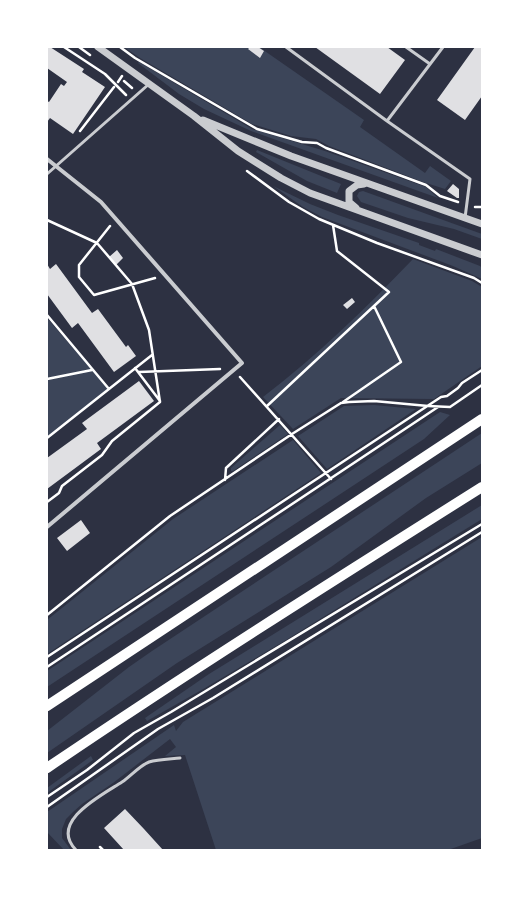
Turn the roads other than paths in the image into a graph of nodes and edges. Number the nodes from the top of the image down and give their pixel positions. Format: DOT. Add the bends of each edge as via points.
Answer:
graph roads {
  1 [pos="98,47"];
  2 [pos="286,47"];
  3 [pos="406,47"];
  4 [pos="443,47"];
  5 [pos="430,64"];
  6 [pos="149,84"];
  7 [pos="194,116"];
  8 [pos="386,120"];
  9 [pos="47,159"];
  10 [pos="57,166"];
  11 [pos="47,174"];
  12 [pos="368,184"];
  13 [pos="357,210"];
  14 [pos="465,218"];
  15 [pos="482,224"];
  16 [pos="482,255"];
  17 [pos="482,419"];
  18 [pos="482,487"];
  19 [pos="47,528"];
  20 [pos="47,706"];
  21 [pos="180,758"];
  22 [pos="47,768"];
  23 [pos="76,850"];
  1 -- 6 [label="street"];
  2 -- 8 [label="lane"];
  3 -- 5 [label="lane"];
  4 -- 5 [label="lane"];
  5 -- 8 [label="lane"];
  6 -- 7 [label="street"];
  6 -- 10 [label="lane"];
  7 -- 12 [label="street"];
  7 -- 13 [label="street" via="238,150 281,178 310,193"];
  8 -- 14 [label="lane" via="470,179"];
  9 -- 10 [label="street"];
  10 -- 11 [label="lane"];
  10 -- 19 [label="street" via="101,202 242,363"];
  12 -- 13 [label="street" via="357,185 349,191 349,202"];
  12 -- 14 [label="street"];
  13 -- 16 [label="street"];
  14 -- 15 [label="street"];
  17 -- 20 [label="main road"];
  18 -- 22 [label="main road" via="165,689"];
  21 -- 23 [label="lane" via="150,762 99,796 77,815 68,828 72,846"];
}
